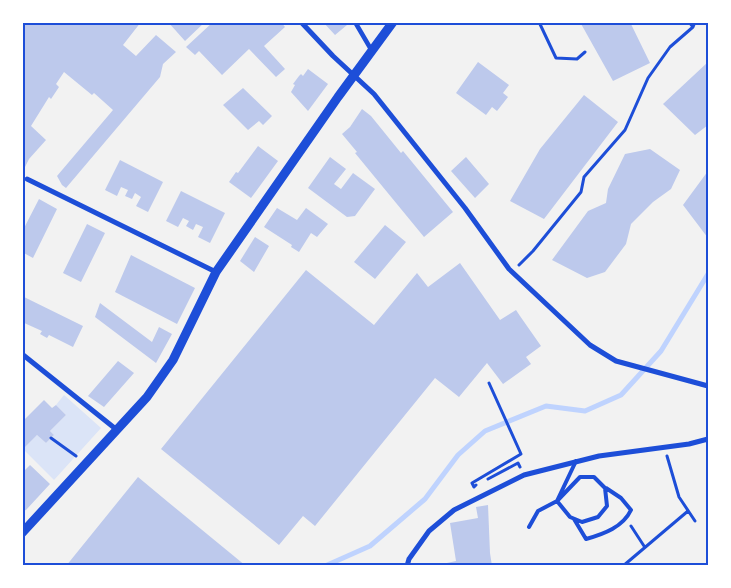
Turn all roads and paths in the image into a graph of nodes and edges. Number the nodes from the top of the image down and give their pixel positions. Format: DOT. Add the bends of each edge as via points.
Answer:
graph roads {
  1 [pos="301,22"];
  2 [pos="355,22"];
  3 [pos="393,22"];
  4 [pos="539,22"];
  5 [pos="689,22"];
  6 [pos="695,22"];
  7 [pos="693,27"];
  8 [pos="372,51"];
  9 [pos="585,52"];
  10 [pos="355,76"];
  11 [pos="27,179"];
  12 [pos="216,272"];
  13 [pos="512,272"];
  14 [pos="22,354"];
  15 [pos="489,383"];
  16 [pos="708,386"];
  17 [pos="117,430"];
  18 [pos="51,438"];
  19 [pos="708,440"];
  20 [pos="666,447"];
  21 [pos="76,456"];
  22 [pos="576,462"];
  23 [pos="524,475"];
  24 [pos="605,488"];
  25 [pos="557,501"];
  26 [pos="688,510"];
  27 [pos="574,519"];
  28 [pos="627,519"];
  29 [pos="695,521"];
  30 [pos="529,528"];
  31 [pos="23,530"];
  32 [pos="644,546"];
  33 [pos="407,566"];
  34 [pos="623,566"];
  1 -- 10 [label="street"];
  2 -- 8 [label="street"];
  3 -- 8 [label="street"];
  4 -- 9 [label="path" via="556,58 577,59"];
  5 -- 7 [label="path"];
  6 -- 7 [label="path"];
  7 -- 13 [label="path" via="670,47 648,78 626,130 584,177 581,192"];
  8 -- 10 [label="street"];
  10 -- 12 [label="street"];
  10 -- 13 [label="street" via="374,94"];
  11 -- 12 [label="street"];
  12 -- 17 [label="street" via="173,360 147,397"];
  13 -- 16 [label="street" via="590,345 616,361"];
  14 -- 17 [label="street"];
  15 -- 23 [label="path" via="522,454 472,483 474,486 518,463"];
  17 -- 31 [label="street"];
  18 -- 21 [label="path"];
  19 -- 20 [label="street"];
  20 -- 22 [label="street"];
  20 -- 26 [label="path" via="678,497"];
  22 -- 23 [label="street"];
  22 -- 25 [label="lane"];
  23 -- 33 [label="street" via="454,510 429,530"];
  24 -- 25 [label="lane" via="594,477 580,477"];
  24 -- 27 [label="lane" via="607,506 598,517 582,522"];
  24 -- 28 [label="lane" via="621,498 631,510"];
  25 -- 27 [label="lane"];
  25 -- 30 [label="lane" via="538,511"];
  26 -- 29 [label="path"];
  26 -- 32 [label="path"];
  27 -- 28 [label="lane" via="586,539 600,535"];
  28 -- 32 [label="path"];
  32 -- 34 [label="path"];
}
